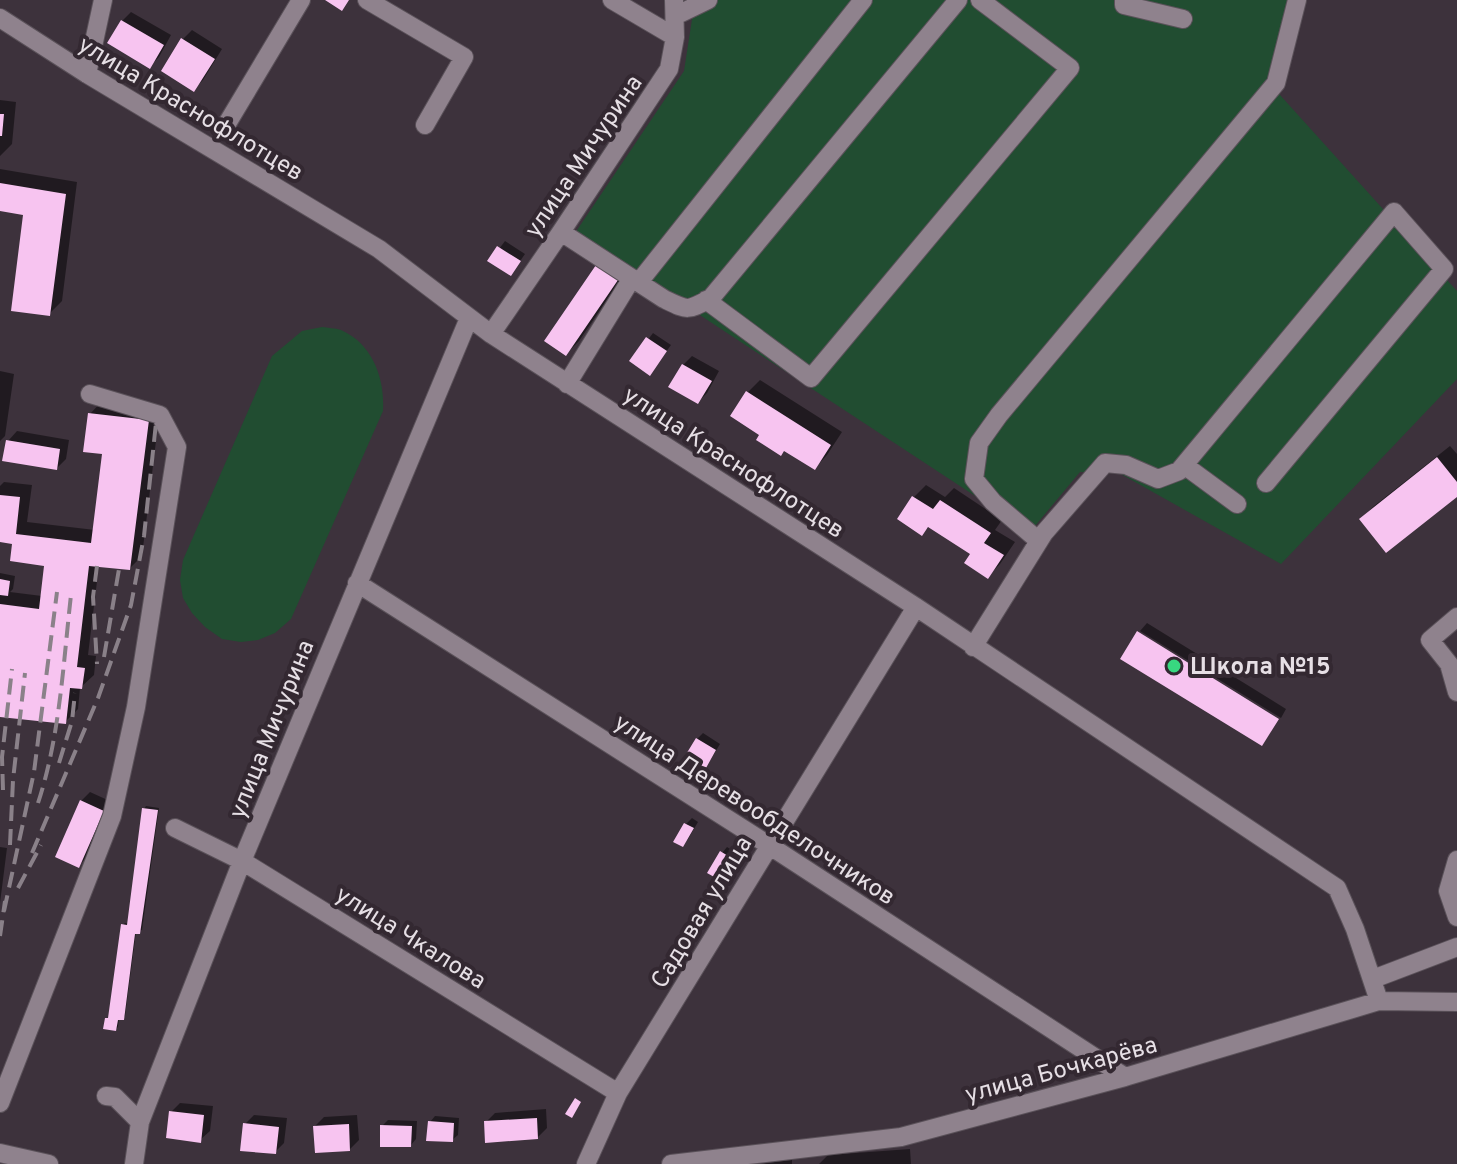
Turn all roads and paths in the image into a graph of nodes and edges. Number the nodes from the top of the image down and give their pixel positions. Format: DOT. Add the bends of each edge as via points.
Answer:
graph roads {
  1 [pos="103,0"];
  2 [pos="301,0"];
  3 [pos="367,0"];
  4 [pos="612,0"];
  5 [pos="708,0"];
  6 [pos="863,0"];
  7 [pos="958,0"];
  8 [pos="980,0"];
  9 [pos="1124,0"];
  10 [pos="1297,0"];
  11 [pos="390,6"];
  12 [pos="674,8"];
  13 [pos="3,15"];
  14 [pos="1183,19"];
  15 [pos="675,37"];
  16 [pos="87,74"];
  17 [pos="228,122"];
  18 [pos="425,125"];
  19 [pos="561,232"];
  20 [pos="635,280"];
  21 [pos="706,300"];
  22 [pos="469,318"];
  23 [pos="491,334"];
  24 [pos="567,384"];
  25 [pos="90,394"];
  26 [pos="1184,465"];
  27 [pos="1266,483"];
  28 [pos="1237,504"];
  29 [pos="1039,541"];
  30 [pos="357,583"];
  31 [pos="916,607"];
  32 [pos="1457,617"];
  33 [pos="973,647"];
  34 [pos="1457,692"];
  35 [pos="175,828"];
  36 [pos="770,846"];
  37 [pos="1457,860"];
  38 [pos="242,861"];
  39 [pos="1457,917"];
  40 [pos="1457,947"];
  41 [pos="1373,979"];
  42 [pos="1379,1001"];
  43 [pos="1457,1002"];
  44 [pos="1125,1077"];
  45 [pos="618,1093"];
  46 [pos="106,1096"];
  47 [pos="0,1103"];
  48 [pos="140,1122"];
  49 [pos="0,1153"];
  50 [pos="49,1164"];
  51 [pos="134,1164"];
  52 [pos="586,1164"];
  53 [pos="671,1164"];
  1 -- 16 [label="street"];
  2 -- 17 [label="street"];
  3 -- 11 [label="street"];
  4 -- 15 [label="street"];
  5 -- 12 [label="street"];
  6 -- 20 [label="street"];
  7 -- 21 [label="street"];
  8 -- 21 [label="street" via="1070,68 811,378"];
  9 -- 14 [label="street" via="1124,5"];
  10 -- 29 [label="street" via="1276,83 979,443 974,479"];
  11 -- 18 [label="street" via="464,57"];
  12 -- 15 [label="street, улица Мичурина"];
  13 -- 16 [label="street, улица Краснофлотцев"];
  15 -- 19 [label="street, улица Мичурина" via="669,69"];
  16 -- 22 [label="street, улица Краснофлотцев" via="379,249"];
  19 -- 20 [label="street"];
  19 -- 23 [label="street, улица Мичурина"];
  20 -- 21 [label="street" via="682,307 691,309"];
  20 -- 24 [label="street"];
  22 -- 23 [label="street, улица Краснофлотцев"];
  22 -- 30 [label="street, улица Мичурина"];
  23 -- 24 [label="street, улица Краснофлотцев"];
  24 -- 31 [label="street, улица Краснофлотцев"];
  25 -- 47 [label="street" via="160,415 177,447 136,707 112,816"];
  26 -- 27 [label="street" via="1394,212 1444,269"];
  26 -- 28 [label="street"];
  26 -- 29 [label="street" via="1158,479 1126,465 1105,463"];
  29 -- 33 [label="street"];
  30 -- 36 [label="street, улица Деревообделочников"];
  30 -- 38 [label="street, улица Мичурина"];
  31 -- 33 [label="street, улица Краснофлотцев"];
  31 -- 36 [label="street, Садовая улица"];
  32 -- 34 [label="street" via="1430,640 1449,664"];
  33 -- 41 [label="street, улица Краснофлотцев" via="1337,888"];
  35 -- 38 [label="street, улица Чкалова"];
  36 -- 44 [label="street, улица Деревообделочников"];
  36 -- 45 [label="street, Садовая улица"];
  37 -- 39 [label="street" via="1448,891"];
  38 -- 45 [label="street, улица Чкалова"];
  38 -- 48 [label="street, улица Мичурина"];
  40 -- 41 [label="street"];
  41 -- 42 [label="street, улица Краснофлотцев"];
  42 -- 43 [label="street, улица Бочкарёва"];
  42 -- 44 [label="street, улица Бочкарёва"];
  44 -- 53 [label="street, улица Бочкарёва" via="901,1137"];
  45 -- 52 [label="street, Садовая улица"];
  46 -- 48 [label="street" via="115,1097"];
  48 -- 51 [label="street, улица Мичурина"];
  49 -- 50 [label="street"];
}
